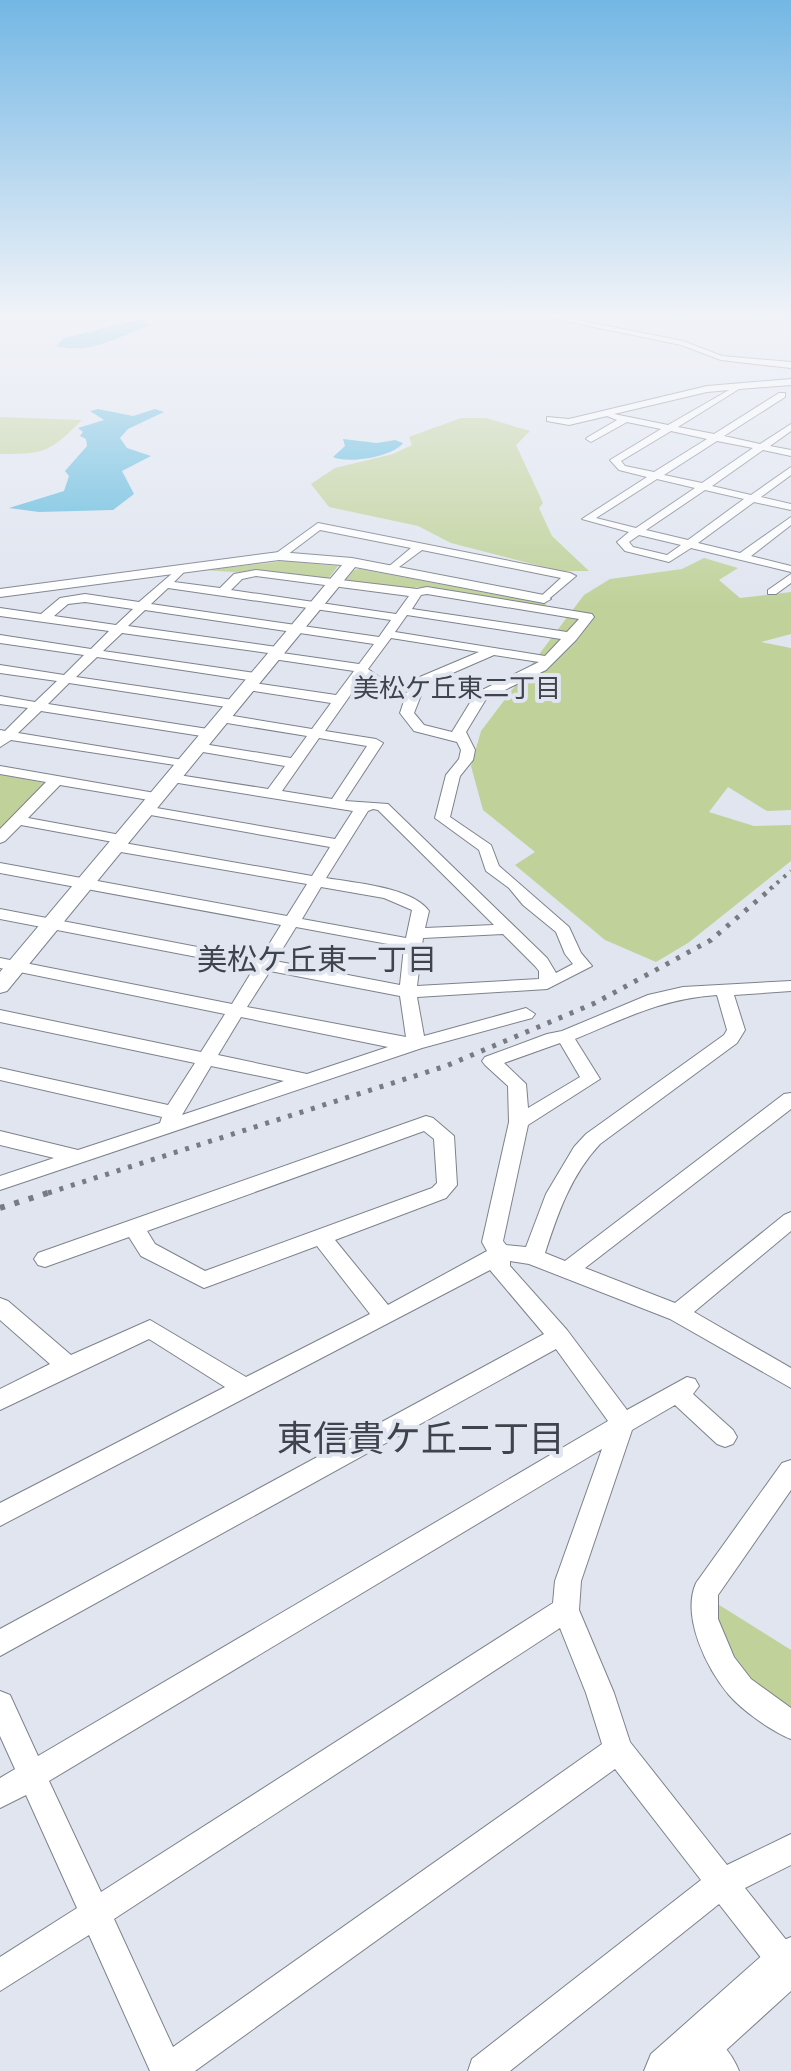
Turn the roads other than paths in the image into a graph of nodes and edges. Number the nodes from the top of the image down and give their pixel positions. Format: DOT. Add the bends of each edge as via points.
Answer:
graph roads {
  1 [pos="614,412"];
  2 [pos="680,412"];
  3 [pos="699,412"];
  4 [pos="760,412"];
  5 [pos="604,414"];
  6 [pos="693,415"];
  7 [pos="550,419"];
  8 [pos="626,419"];
  9 [pos="791,427"];
  10 [pos="670,428"];
  11 [pos="714,438"];
  12 [pos="591,439"];
  13 [pos="761,447"];
  14 [pos="791,453"];
  15 [pos="791,470"];
  16 [pos="654,476"];
  17 [pos="703,487"];
  18 [pos="754,498"];
  19 [pos="791,507"];
  20 [pos="791,520"];
  21 [pos="637,531"];
  22 [pos="690,544"];
  23 [pos="420,546"];
  24 [pos="279,556"];
  25 [pos="742,557"];
  26 [pos="352,562"];
  27 [pos="182,568"];
  28 [pos="791,569"];
  29 [pos="391,570"];
  30 [pos="791,577"];
  31 [pos="334,582"];
  32 [pos="165,584"];
  33 [pos="223,592"];
  34 [pos="772,592"];
  35 [pos="6,593"];
  36 [pos="417,593"];
  37 [pos="544,599"];
  38 [pos="0,605"];
  39 [pos="315,605"];
  40 [pos="142,606"];
  41 [pos="0,612"];
  42 [pos="401,614"];
  43 [pos="44,618"];
  44 [pos="296,628"];
  45 [pos="118,629"];
  46 [pos="385,637"];
  47 [pos="572,637"];
  48 [pos="0,639"];
  49 [pos="493,651"];
  50 [pos="93,653"];
  51 [pos="275,653"];
  52 [pos="549,660"];
  53 [pos="0,669"];
  54 [pos="361,670"];
  55 [pos="66,679"];
  56 [pos="252,682"];
  57 [pos="411,699"];
  58 [pos="0,700"];
  59 [pos="340,700"];
  60 [pos="233,704"];
  61 [pos="38,706"];
  62 [pos="221,718"];
  63 [pos="317,733"];
  64 [pos="3,737"];
  65 [pos="462,739"];
  66 [pos="203,740"];
  67 [pos="294,763"];
  68 [pos="0,770"];
  69 [pos="177,771"];
  70 [pos="56,780"];
  71 [pos="272,794"];
  72 [pos="150,804"];
  73 [pos="336,804"];
  74 [pos="362,808"];
  75 [pos="17,820"];
  76 [pos="0,838"];
  77 [pos="118,842"];
  78 [pos="339,844"];
  79 [pos="0,868"];
  80 [pos="316,882"];
  81 [pos="84,883"];
  82 [pos="0,914"];
  83 [pos="291,922"];
  84 [pos="51,923"];
  85 [pos="508,929"];
  86 [pos="415,939"];
  87 [pos="8,965"];
  88 [pos="265,965"];
  89 [pos="547,984"];
  90 [pos="0,986"];
  91 [pos="791,986"];
  92 [pos="724,989"];
  93 [pos="408,992"];
  94 [pos="236,1010"];
  95 [pos="526,1014"];
  96 [pos="0,1016"];
  97 [pos="565,1037"];
  98 [pos="416,1044"];
  99 [pos="205,1059"];
  100 [pos="0,1074"];
  101 [pos="310,1081"];
  102 [pos="791,1099"];
  103 [pos="171,1119"];
  104 [pos="519,1122"];
  105 [pos="0,1138"];
  106 [pos="79,1157"];
  107 [pos="0,1183"];
  108 [pos="791,1220"];
  109 [pos="134,1228"];
  110 [pos="322,1238"];
  111 [pos="499,1252"];
  112 [pos="533,1257"];
  113 [pos="45,1259"];
  114 [pos="568,1270"];
  115 [pos="0,1307"];
  116 [pos="678,1313"];
  117 [pos="384,1316"];
  118 [pos="559,1336"];
  119 [pos="68,1366"];
  120 [pos="791,1379"];
  121 [pos="245,1388"];
  122 [pos="0,1400"];
  123 [pos="623,1423"];
  124 [pos="725,1437"];
  125 [pos="791,1470"];
  126 [pos="0,1515"];
  127 [pos="566,1610"];
  128 [pos="0,1643"];
  129 [pos="0,1705"];
  130 [pos="791,1725"];
  131 [pos="618,1750"];
  132 [pos="30,1775"];
  133 [pos="0,1794"];
  134 [pos="791,1849"];
  135 [pos="720,1884"];
  136 [pos="95,1914"];
  137 [pos="789,1965"];
  138 [pos="0,1975"];
  139 [pos="696,2062"];
  140 [pos="167,2071"];
  141 [pos="484,2071"];
  1 -- 5 [label="street"];
  2 -- 6 [label="street"];
  3 -- 6 [label="street"];
  4 -- 11 [label="street"];
  5 -- 7 [label="street" via="569,422"];
  5 -- 8 [label="street"];
  6 -- 10 [label="street"];
  8 -- 10 [label="street"];
  8 -- 12 [label="street"];
  9 -- 13 [label="street"];
  10 -- 11 [label="street"];
  10 -- 16 [label="street" via="615,460 622,468"];
  11 -- 13 [label="street"];
  11 -- 16 [label="street"];
  13 -- 14 [label="street"];
  13 -- 17 [label="street"];
  15 -- 18 [label="street"];
  16 -- 17 [label="street"];
  16 -- 21 [label="street" via="587,519"];
  17 -- 18 [label="street"];
  17 -- 21 [label="street"];
  18 -- 19 [label="street"];
  18 -- 22 [label="street"];
  20 -- 25 [label="street"];
  21 -- 22 [label="street"];
  21 -- 22 [label="street" via="622,542 629,549 669,559"];
  22 -- 25 [label="street"];
  23 -- 24 [label="street" via="318,526"];
  23 -- 29 [label="street"];
  23 -- 37 [label="street" via="570,576"];
  24 -- 26 [label="street"];
  24 -- 27 [label="street"];
  25 -- 28 [label="street"];
  26 -- 29 [label="street"];
  26 -- 31 [label="street"];
  27 -- 32 [label="street"];
  27 -- 35 [label="street"];
  29 -- 37 [label="street"];
  30 -- 34 [label="street"];
  31 -- 33 [label="street" via="256,573 238,576"];
  31 -- 36 [label="street"];
  31 -- 39 [label="street"];
  32 -- 33 [label="street"];
  32 -- 40 [label="street"];
  33 -- 39 [label="street"];
  35 -- 38 [label="street"];
  36 -- 42 [label="street"];
  36 -- 47 [label="street" via="427,590 588,617"];
  39 -- 42 [label="street"];
  39 -- 44 [label="street"];
  40 -- 43 [label="street" via="85,598 64,601"];
  40 -- 44 [label="street"];
  40 -- 45 [label="street"];
  41 -- 43 [label="street"];
  42 -- 46 [label="street"];
  42 -- 47 [label="street"];
  43 -- 45 [label="street"];
  44 -- 46 [label="street"];
  44 -- 51 [label="street"];
  45 -- 50 [label="street"];
  45 -- 51 [label="street"];
  46 -- 49 [label="street"];
  46 -- 54 [label="street"];
  47 -- 52 [label="street"];
  48 -- 50 [label="street"];
  49 -- 52 [label="street"];
  49 -- 57 [label="street" via="420,682"];
  50 -- 55 [label="street"];
  50 -- 56 [label="street"];
  51 -- 54 [label="street"];
  51 -- 56 [label="street"];
  52 -- 65 [label="street" via="481,696 459,732"];
  53 -- 55 [label="street"];
  54 -- 57 [label="street"];
  54 -- 59 [label="street"];
  55 -- 60 [label="street"];
  55 -- 61 [label="street"];
  56 -- 59 [label="street"];
  56 -- 60 [label="street"];
  57 -- 65 [label="street" via="407,713 419,728"];
  58 -- 61 [label="street"];
  59 -- 63 [label="street"];
  60 -- 62 [label="street"];
  61 -- 64 [label="street"];
  61 -- 66 [label="street"];
  62 -- 63 [label="street"];
  62 -- 66 [label="street"];
  63 -- 67 [label="street"];
  63 -- 73 [label="street" via="376,743"];
  64 -- 69 [label="street"];
  65 -- 89 [label="street" via="466,760 453,775 442,818 486,848 492,868 563,930 583,966"];
  66 -- 67 [label="street"];
  66 -- 69 [label="street"];
  67 -- 71 [label="street"];
  68 -- 70 [label="street"];
  69 -- 71 [label="street"];
  69 -- 72 [label="street"];
  70 -- 72 [label="street"];
  70 -- 75 [label="street"];
  71 -- 73 [label="street"];
  72 -- 77 [label="street"];
  72 -- 78 [label="street"];
  73 -- 74 [label="street"];
  74 -- 78 [label="street"];
  74 -- 85 [label="street" via="373,805 393,814"];
  75 -- 76 [label="street"];
  75 -- 77 [label="street"];
  77 -- 80 [label="street"];
  77 -- 81 [label="street"];
  78 -- 80 [label="street"];
  79 -- 81 [label="street"];
  80 -- 83 [label="street"];
  80 -- 86 [label="street" via="388,894 418,907"];
  81 -- 83 [label="street"];
  81 -- 84 [label="street"];
  82 -- 84 [label="street"];
  83 -- 86 [label="street"];
  83 -- 88 [label="street"];
  84 -- 87 [label="street"];
  84 -- 88 [label="street"];
  85 -- 86 [label="street"];
  85 -- 89 [label="street" via="548,971"];
  86 -- 93 [label="street"];
  87 -- 90 [label="street"];
  87 -- 94 [label="street"];
  88 -- 93 [label="street"];
  88 -- 94 [label="street"];
  89 -- 93 [label="street"];
  91 -- 92 [label="street"];
  92 -- 97 [label="street" via="654,999"];
  92 -- 112 [label="street" via="736,1030 731,1039 574,1157"];
  93 -- 98 [label="street"];
  94 -- 98 [label="street"];
  94 -- 99 [label="street"];
  95 -- 98 [label="street"];
  96 -- 99 [label="street"];
  97 -- 104 [label="street" via="591,1079"];
  97 -- 104 [label="street" via="491,1061 517,1084"];
  98 -- 101 [label="street"];
  99 -- 101 [label="street"];
  99 -- 103 [label="street"];
  100 -- 103 [label="street" via="164,1111"];
  101 -- 103 [label="street"];
  102 -- 114 [label="street"];
  103 -- 106 [label="street"];
  104 -- 111 [label="street" via="492,1242"];
  105 -- 106 [label="street"];
  106 -- 107 [label="street"];
  108 -- 116 [label="street"];
  109 -- 110 [label="street" via="148,1250 204,1280"];
  109 -- 110 [label="street" via="426,1123 444,1136 447,1185 439,1193"];
  109 -- 113 [label="street"];
  110 -- 117 [label="street"];
  111 -- 112 [label="street"];
  111 -- 117 [label="street"];
  111 -- 118 [label="street" via="500,1268"];
  112 -- 114 [label="street"];
  114 -- 116 [label="street"];
  115 -- 119 [label="street"];
  116 -- 120 [label="street"];
  117 -- 121 [label="street"];
  118 -- 123 [label="street"];
  118 -- 128 [label="street"];
  119 -- 121 [label="street" via="150,1329"];
  119 -- 122 [label="street"];
  121 -- 126 [label="street"];
  123 -- 124 [label="street" via="682,1390"];
  123 -- 127 [label="street" via="568,1581"];
  123 -- 132 [label="street"];
  125 -- 130 [label="street" via="705,1592 705,1619 724,1666 741,1688"];
  127 -- 131 [label="street"];
  127 -- 136 [label="street"];
  129 -- 132 [label="street"];
  131 -- 135 [label="street"];
  131 -- 140 [label="street"];
  132 -- 133 [label="street"];
  132 -- 136 [label="street"];
  134 -- 135 [label="street"];
  135 -- 137 [label="street"];
  135 -- 141 [label="street"];
  136 -- 138 [label="street"];
  136 -- 140 [label="street"];
  137 -- 139 [label="main road"];
}
